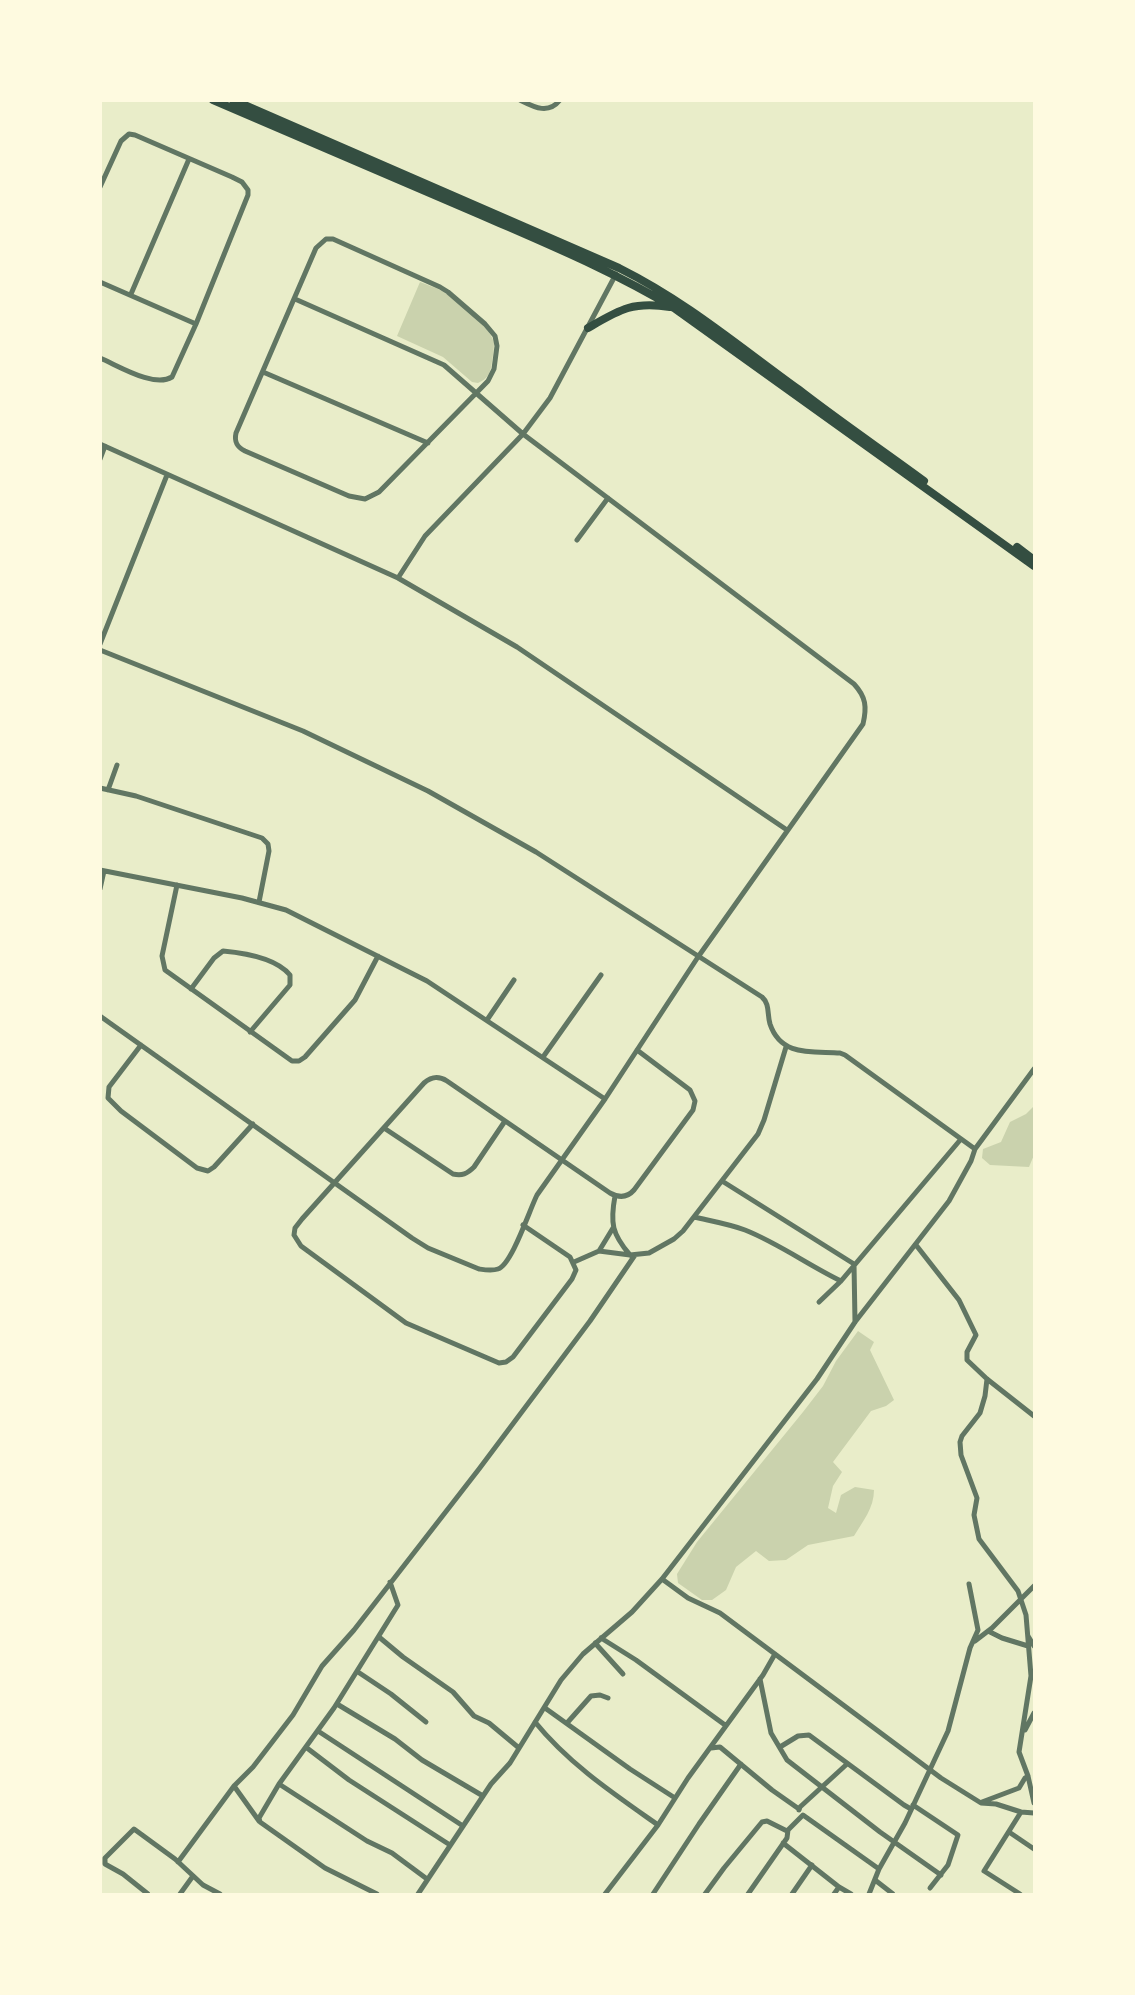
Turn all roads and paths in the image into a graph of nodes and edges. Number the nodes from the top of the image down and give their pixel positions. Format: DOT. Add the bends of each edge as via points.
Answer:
graph roads {
  1 [pos="213,100"];
  2 [pos="233,100"];
  3 [pos="520,100"];
  4 [pos="560,100"];
  5 [pos="243,103"];
  6 [pos="189,159"];
  7 [pos="100,186"];
  8 [pos="617,271"];
  9 [pos="100,282"];
  10 [pos="131,294"];
  11 [pos="295,299"];
  12 [pos="674,308"];
  13 [pos="196,324"];
  14 [pos="588,328"];
  15 [pos="100,358"];
  16 [pos="263,372"];
  17 [pos="477,394"];
  18 [pos="523,434"];
  19 [pos="428,442"];
  20 [pos="103,445"];
  21 [pos="100,459"];
  22 [pos="167,475"];
  23 [pos="608,498"];
  24 [pos="578,540"];
  25 [pos="1035,560"];
  26 [pos="1035,566"];
  27 [pos="398,578"];
  28 [pos="100,644"];
  29 [pos="100,650"];
  30 [pos="117,765"];
  31 [pos="100,788"];
  32 [pos="108,790"];
  33 [pos="787,830"];
  34 [pos="102,871"];
  35 [pos="177,885"];
  36 [pos="100,889"];
  37 [pos="259,902"];
  38 [pos="378,956"];
  39 [pos="698,957"];
  40 [pos="601,975"];
  41 [pos="514,980"];
  42 [pos="191,990"];
  43 [pos="100,1016"];
  44 [pos="487,1020"];
  45 [pos="250,1032"];
  46 [pos="141,1045"];
  47 [pos="786,1047"];
  48 [pos="637,1050"];
  49 [pos="543,1057"];
  50 [pos="1035,1069"];
  51 [pos="605,1098"];
  52 [pos="505,1121"];
  53 [pos="253,1124"];
  54 [pos="384,1128"];
  55 [pos="962,1139"];
  56 [pos="975,1149"];
  57 [pos="562,1160"];
  58 [pos="722,1181"];
  59 [pos="334,1183"];
  60 [pos="615,1196"];
  61 [pos="694,1217"];
  62 [pos="523,1225"];
  63 [pos="613,1228"];
  64 [pos="916,1245"];
  65 [pos="598,1251"];
  66 [pos="633,1255"];
  67 [pos="574,1263"];
  68 [pos="854,1264"];
  69 [pos="841,1281"];
  70 [pos="819,1302"];
  71 [pos="855,1322"];
  72 [pos="987,1379"];
  73 [pos="1035,1416"];
  74 [pos="662,1579"];
  75 [pos="390,1582"];
  76 [pos="969,1584"];
  77 [pos="1035,1586"];
  78 [pos="1021,1599"];
  79 [pos="988,1631"];
  80 [pos="379,1637"];
  81 [pos="601,1638"];
  82 [pos="974,1642"];
  83 [pos="595,1643"];
  84 [pos="1031,1646"];
  85 [pos="775,1654"];
  86 [pos="358,1672"];
  87 [pos="624,1674"];
  88 [pos="760,1679"];
  89 [pos="608,1698"];
  90 [pos="337,1704"];
  91 [pos="545,1708"];
  92 [pos="1035,1713"];
  93 [pos="426,1722"];
  94 [pos="535,1722"];
  95 [pos="567,1724"];
  96 [pos="725,1725"];
  97 [pos="318,1731"];
  98 [pos="780,1747"];
  99 [pos="307,1748"];
  100 [pos="519,1748"];
  101 [pos="711,1748"];
  102 [pos="1020,1758"];
  103 [pos="741,1764"];
  104 [pos="847,1764"];
  105 [pos="930,1769"];
  106 [pos="1028,1776"];
  107 [pos="279,1784"];
  108 [pos="234,1786"];
  109 [pos="821,1787"];
  110 [pos="483,1796"];
  111 [pos="675,1798"];
  112 [pos="981,1803"];
  113 [pos="1035,1803"];
  114 [pos="912,1807"];
  115 [pos="800,1812"];
  116 [pos="1021,1812"];
  117 [pos="1035,1813"];
  118 [pos="260,1822"];
  119 [pos="658,1825"];
  120 [pos="463,1826"];
  121 [pos="789,1830"];
  122 [pos="1009,1832"];
  123 [pos="894,1841"];
  124 [pos="783,1843"];
  125 [pos="450,1845"];
  126 [pos="1035,1849"];
  127 [pos="178,1862"];
  128 [pos="812,1865"];
  129 [pos="879,1869"];
  130 [pos="941,1875"];
  131 [pos="193,1876"];
  132 [pos="428,1880"];
  133 [pos="875,1880"];
  134 [pos="839,1887"];
  135 [pos="930,1888"];
  136 [pos="148,1894"];
  137 [pos="180,1894"];
  138 [pos="220,1894"];
  139 [pos="377,1894"];
  140 [pos="418,1894"];
  141 [pos="605,1894"];
  142 [pos="653,1894"];
  143 [pos="705,1894"];
  144 [pos="748,1894"];
  145 [pos="792,1894"];
  146 [pos="834,1894"];
  147 [pos="851,1894"];
  148 [pos="869,1894"];
  149 [pos="893,1894"];
  150 [pos="1020,1894"];
  1 -- 8 [label="main road"];
  2 -- 5 [label="main road"];
  3 -- 4 [label="street" via="546,109"];
  5 -- 8 [label="main road"];
  6 -- 7 [label="street" via="129,134 120,141"];
  6 -- 10 [label="street"];
  6 -- 13 [label="street" via="242,182 249,190"];
  8 -- 12 [label="main road"];
  8 -- 14 [label="street"];
  8 -- 25 [label="main road" via="649,283 693,311"];
  9 -- 10 [label="street"];
  10 -- 13 [label="street"];
  11 -- 16 [label="street"];
  11 -- 17 [label="street" via="435,360"];
  11 -- 17 [label="street" via="316,248 329,239 440,287 485,324 496,342 494,369"];
  12 -- 14 [label="main road" via="629,307"];
  12 -- 26 [label="main road"];
  13 -- 15 [label="street" via="175,373 164,381"];
  14 -- 18 [label="street" via="550,398"];
  16 -- 19 [label="street"];
  16 -- 19 [label="street" via="236,433 236,442 245,451 328,487 362,499 371,497"];
  17 -- 18 [label="street"];
  17 -- 19 [label="street"];
  18 -- 23 [label="street"];
  18 -- 27 [label="street" via="425,536"];
  20 -- 21 [label="street"];
  20 -- 22 [label="street"];
  22 -- 27 [label="street"];
  22 -- 28 [label="street"];
  23 -- 24 [label="street"];
  23 -- 33 [label="street" via="861,692 867,710 862,724"];
  27 -- 33 [label="street" via="517,647"];
  29 -- 39 [label="street" via="303,731 428,791 536,852"];
  30 -- 32 [label="street"];
  31 -- 32 [label="street"];
  32 -- 37 [label="street" via="262,838 269,851"];
  33 -- 39 [label="street"];
  34 -- 35 [label="street"];
  34 -- 36 [label="street"];
  35 -- 37 [label="street"];
  35 -- 42 [label="street" via="163,964 165,970"];
  37 -- 38 [label="street" via="286,910"];
  38 -- 44 [label="street" via="427,981"];
  38 -- 45 [label="street" via="355,1000 299,1061 288,1059"];
  39 -- 47 [label="street" via="767,1002 771,1027"];
  39 -- 48 [label="street"];
  40 -- 49 [label="street"];
  41 -- 44 [label="street"];
  42 -- 45 [label="street"];
  42 -- 45 [label="street" via="214,958 224,951 256,957 282,968 290,975 291,985"];
  43 -- 46 [label="street"];
  44 -- 49 [label="street"];
  46 -- 53 [label="street"];
  46 -- 53 [label="street" via="111,1084 107,1096 197,1168 205,1171 214,1167"];
  47 -- 55 [label="street" via="844,1055"];
  47 -- 58 [label="street" via="758,1134"];
  48 -- 51 [label="street"];
  48 -- 60 [label="street" via="690,1090 694,1105 634,1190 627,1196"];
  49 -- 51 [label="street"];
  50 -- 56 [label="street"];
  51 -- 57 [label="street"];
  52 -- 54 [label="street" via="437,1077 424,1083"];
  52 -- 54 [label="street" via="474,1167 459,1175"];
  52 -- 57 [label="street"];
  53 -- 59 [label="street"];
  54 -- 59 [label="street"];
  55 -- 56 [label="street"];
  55 -- 68 [label="street"];
  56 -- 64 [label="street" via="949,1201"];
  57 -- 60 [label="street"];
  57 -- 62 [label="street" via="537,1195"];
  58 -- 61 [label="street"];
  58 -- 68 [label="street"];
  59 -- 62 [label="street" via="428,1248 480,1269 498,1269 510,1257"];
  59 -- 67 [label="street" via="296,1228 297,1242 399,1319 494,1362 506,1362 513,1357 572,1279"];
  60 -- 63 [label="street"];
  61 -- 66 [label="street" via="674,1239 649,1253"];
  61 -- 69 [label="street" via="744,1230"];
  62 -- 67 [label="street"];
  63 -- 65 [label="street"];
  63 -- 66 [label="street" via="621,1244"];
  64 -- 71 [label="street"];
  64 -- 72 [label="street" via="959,1300 976,1335 967,1360"];
  65 -- 66 [label="street"];
  65 -- 67 [label="street"];
  66 -- 75 [label="street" via="590,1321"];
  68 -- 69 [label="street"];
  68 -- 71 [label="street"];
  69 -- 70 [label="street"];
  71 -- 74 [label="street" via="818,1378"];
  72 -- 73 [label="street"];
  72 -- 78 [label="street" via="980,1413 960,1442 961,1455 977,1498 974,1515 979,1539"];
  74 -- 81 [label="street"];
  74 -- 85 [label="street" via="688,1598 720,1613"];
  75 -- 80 [label="street" via="398,1605"];
  75 -- 108 [label="street" via="322,1666 293,1715"];
  76 -- 82 [label="street" via="978,1624"];
  77 -- 78 [label="street"];
  78 -- 79 [label="street"];
  78 -- 84 [label="street"];
  79 -- 82 [label="street"];
  79 -- 84 [label="street"];
  80 -- 86 [label="street"];
  80 -- 100 [label="street"];
  81 -- 83 [label="street"];
  81 -- 96 [label="street"];
  82 -- 105 [label="street" via="948,1731"];
  83 -- 87 [label="street"];
  83 -- 91 [label="street" via="561,1680"];
  84 -- 102 [label="street" via="1030,1688"];
  85 -- 88 [label="street"];
  85 -- 105 [label="street"];
  86 -- 90 [label="street"];
  86 -- 93 [label="street"];
  88 -- 96 [label="street"];
  88 -- 98 [label="street" via="771,1733"];
  89 -- 95 [label="street" via="591,1696"];
  90 -- 97 [label="street"];
  90 -- 110 [label="street"];
  91 -- 94 [label="street"];
  91 -- 95 [label="street"];
  92 -- 102 [label="street" via="1025,1730"];
  94 -- 100 [label="street"];
  94 -- 119 [label="street" via="577,1765"];
  95 -- 111 [label="street"];
  96 -- 101 [label="street"];
  97 -- 99 [label="street"];
  97 -- 120 [label="street"];
  98 -- 104 [label="street" via="798,1736 809,1735"];
  98 -- 109 [label="street" via="788,1760"];
  99 -- 107 [label="street"];
  99 -- 125 [label="street"];
  100 -- 110 [label="street"];
  101 -- 103 [label="street" via="720,1747"];
  101 -- 111 [label="street"];
  102 -- 106 [label="street"];
  103 -- 115 [label="street"];
  103 -- 142 [label="street"];
  104 -- 109 [label="street"];
  104 -- 114 [label="street"];
  105 -- 112 [label="street"];
  105 -- 114 [label="street"];
  106 -- 112 [label="street" via="1019,1788"];
  106 -- 113 [label="street"];
  107 -- 118 [label="street" via="258,1818"];
  107 -- 132 [label="street" via="392,1853"];
  108 -- 118 [label="street"];
  108 -- 127 [label="street"];
  109 -- 115 [label="street"];
  109 -- 123 [label="street"];
  110 -- 120 [label="street"];
  111 -- 119 [label="street"];
  112 -- 116 [label="street"];
  114 -- 123 [label="street"];
  114 -- 130 [label="street" via="958,1835"];
  115 -- 121 [label="street"];
  115 -- 129 [label="street"];
  116 -- 117 [label="street"];
  116 -- 122 [label="street"];
  118 -- 139 [label="street" via="325,1868"];
  119 -- 141 [label="street"];
  120 -- 125 [label="street"];
  121 -- 124 [label="street"];
  121 -- 143 [label="street" via="762,1822"];
  122 -- 126 [label="street"];
  122 -- 150 [label="street" via="984,1871"];
  123 -- 129 [label="street"];
  123 -- 130 [label="street"];
  124 -- 128 [label="street"];
  124 -- 144 [label="street"];
  125 -- 132 [label="street"];
  127 -- 131 [label="street"];
  127 -- 136 [label="street" via="134,1829 105,1858 105,1864"];
  128 -- 134 [label="street"];
  128 -- 145 [label="street"];
  129 -- 133 [label="street"];
  130 -- 135 [label="street"];
  131 -- 137 [label="street"];
  131 -- 138 [label="street"];
  132 -- 140 [label="street"];
  133 -- 148 [label="street"];
  133 -- 149 [label="street"];
  134 -- 146 [label="street"];
  134 -- 147 [label="street"];
}
